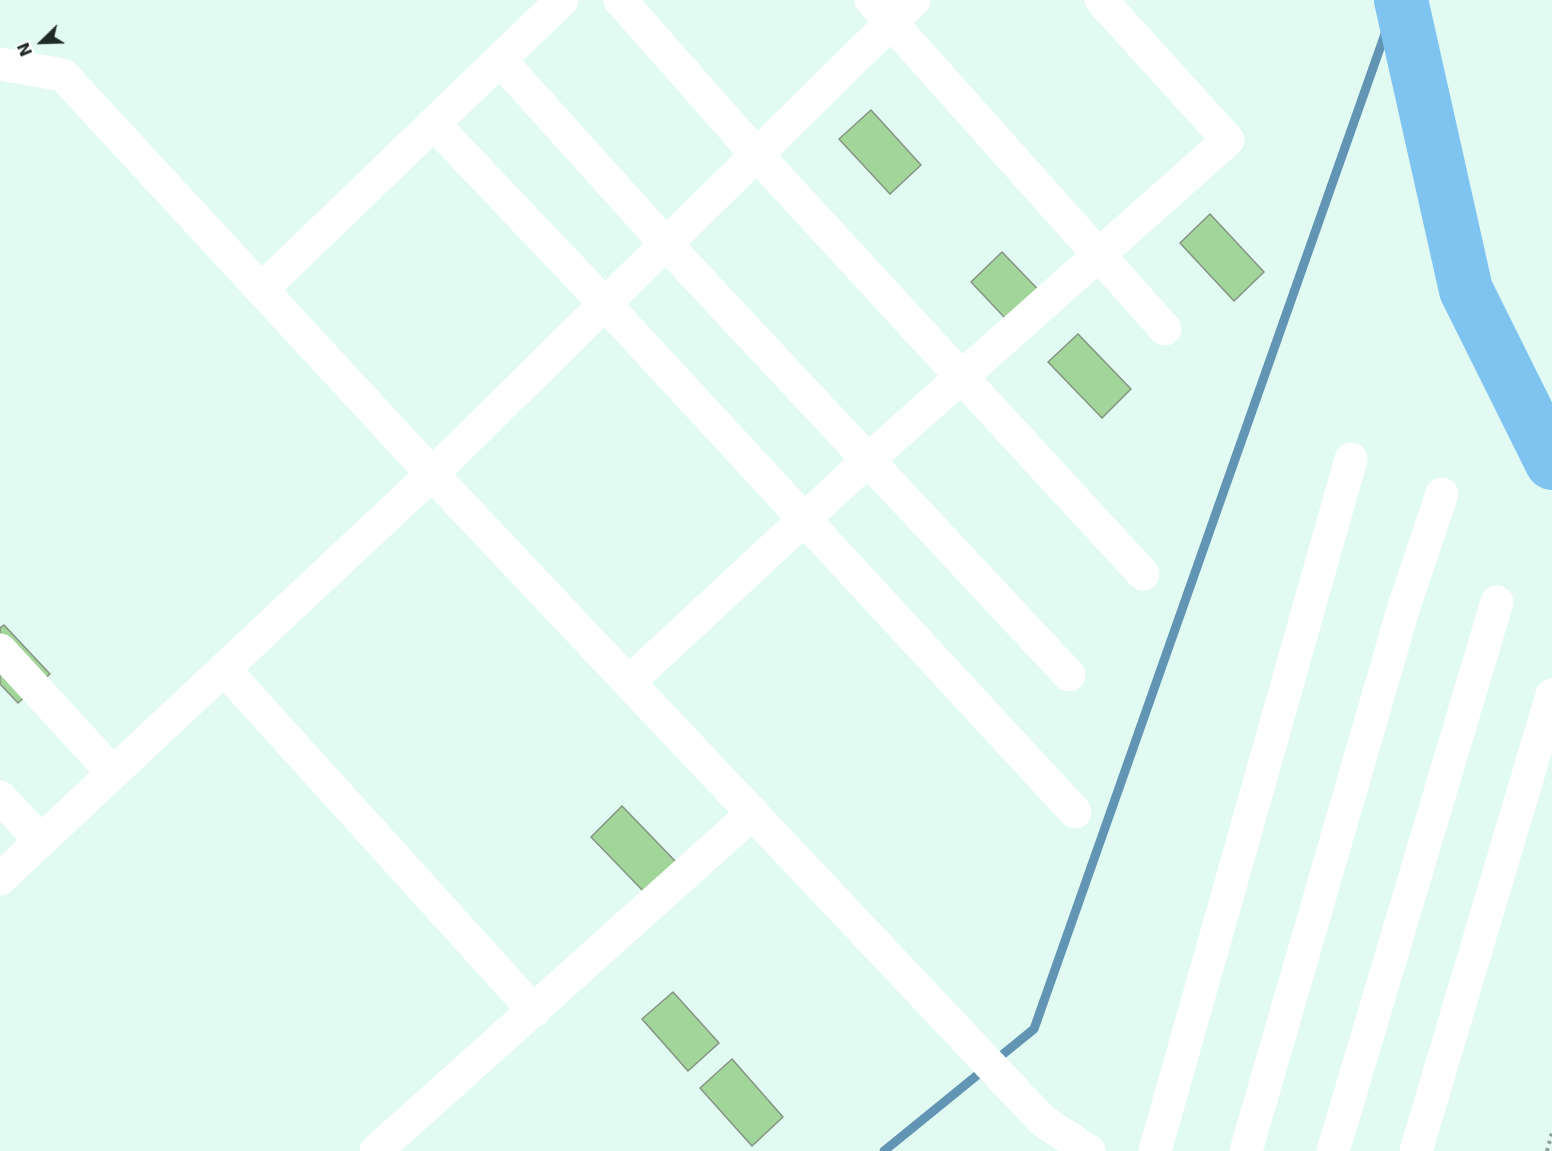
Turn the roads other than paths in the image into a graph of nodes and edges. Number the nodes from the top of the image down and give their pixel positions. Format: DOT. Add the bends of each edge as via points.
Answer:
graph roads {
  1 [pos="562,0"];
  2 [pos="620,0"];
  3 [pos="914,0"];
  4 [pos="1101,0"];
  5 [pos="882,11"];
  6 [pos="500,60"];
  7 [pos="0,64"];
  8 [pos="434,124"];
  9 [pos="757,155"];
  10 [pos="666,244"];
  11 [pos="1099,255"];
  12 [pos="261,290"];
  13 [pos="605,304"];
  14 [pos="1165,329"];
  15 [pos="962,377"];
  16 [pos="1351,459"];
  17 [pos="868,460"];
  18 [pos="432,474"];
  19 [pos="1442,494"];
  20 [pos="805,520"];
  21 [pos="1143,574"];
  22 [pos="1497,602"];
  23 [pos="0,650"];
  24 [pos="224,669"];
  25 [pos="1069,675"];
  26 [pos="629,682"];
  27 [pos="1552,695"];
  28 [pos="113,773"];
  29 [pos="0,797"];
  30 [pos="1075,812"];
  31 [pos="753,813"];
  32 [pos="41,841"];
  33 [pos="0,879"];
  34 [pos="534,1011"];
  35 [pos="376,1151"];
  36 [pos="1089,1151"];
  37 [pos="1155,1151"];
  38 [pos="1246,1151"];
  39 [pos="1334,1151"];
  40 [pos="1416,1151"];
  1 -- 6 [label="street"];
  2 -- 9 [label="street"];
  3 -- 5 [label="street"];
  4 -- 11 [label="street" via="1228,140"];
  5 -- 9 [label="street"];
  5 -- 11 [label="street"];
  6 -- 8 [label="street"];
  6 -- 10 [label="street"];
  7 -- 12 [label="street" via="63,75"];
  8 -- 12 [label="street"];
  8 -- 13 [label="street"];
  9 -- 10 [label="street"];
  9 -- 15 [label="street"];
  10 -- 13 [label="street"];
  10 -- 17 [label="street"];
  11 -- 14 [label="street"];
  11 -- 15 [label="street"];
  12 -- 18 [label="street"];
  13 -- 18 [label="street"];
  13 -- 20 [label="street"];
  15 -- 17 [label="street"];
  15 -- 21 [label="street"];
  16 -- 37 [label="street"];
  17 -- 20 [label="street"];
  17 -- 25 [label="street"];
  18 -- 24 [label="street"];
  18 -- 26 [label="street"];
  19 -- 38 [label="street" via="1405,603"];
  20 -- 26 [label="street"];
  20 -- 30 [label="street"];
  22 -- 39 [label="street"];
  23 -- 28 [label="street"];
  24 -- 28 [label="street"];
  24 -- 34 [label="street"];
  26 -- 31 [label="street"];
  27 -- 40 [label="street"];
  28 -- 32 [label="street"];
  29 -- 32 [label="street"];
  31 -- 34 [label="street"];
  31 -- 36 [label="street" via="1043,1121"];
  32 -- 33 [label="street"];
  34 -- 35 [label="street"];
}
